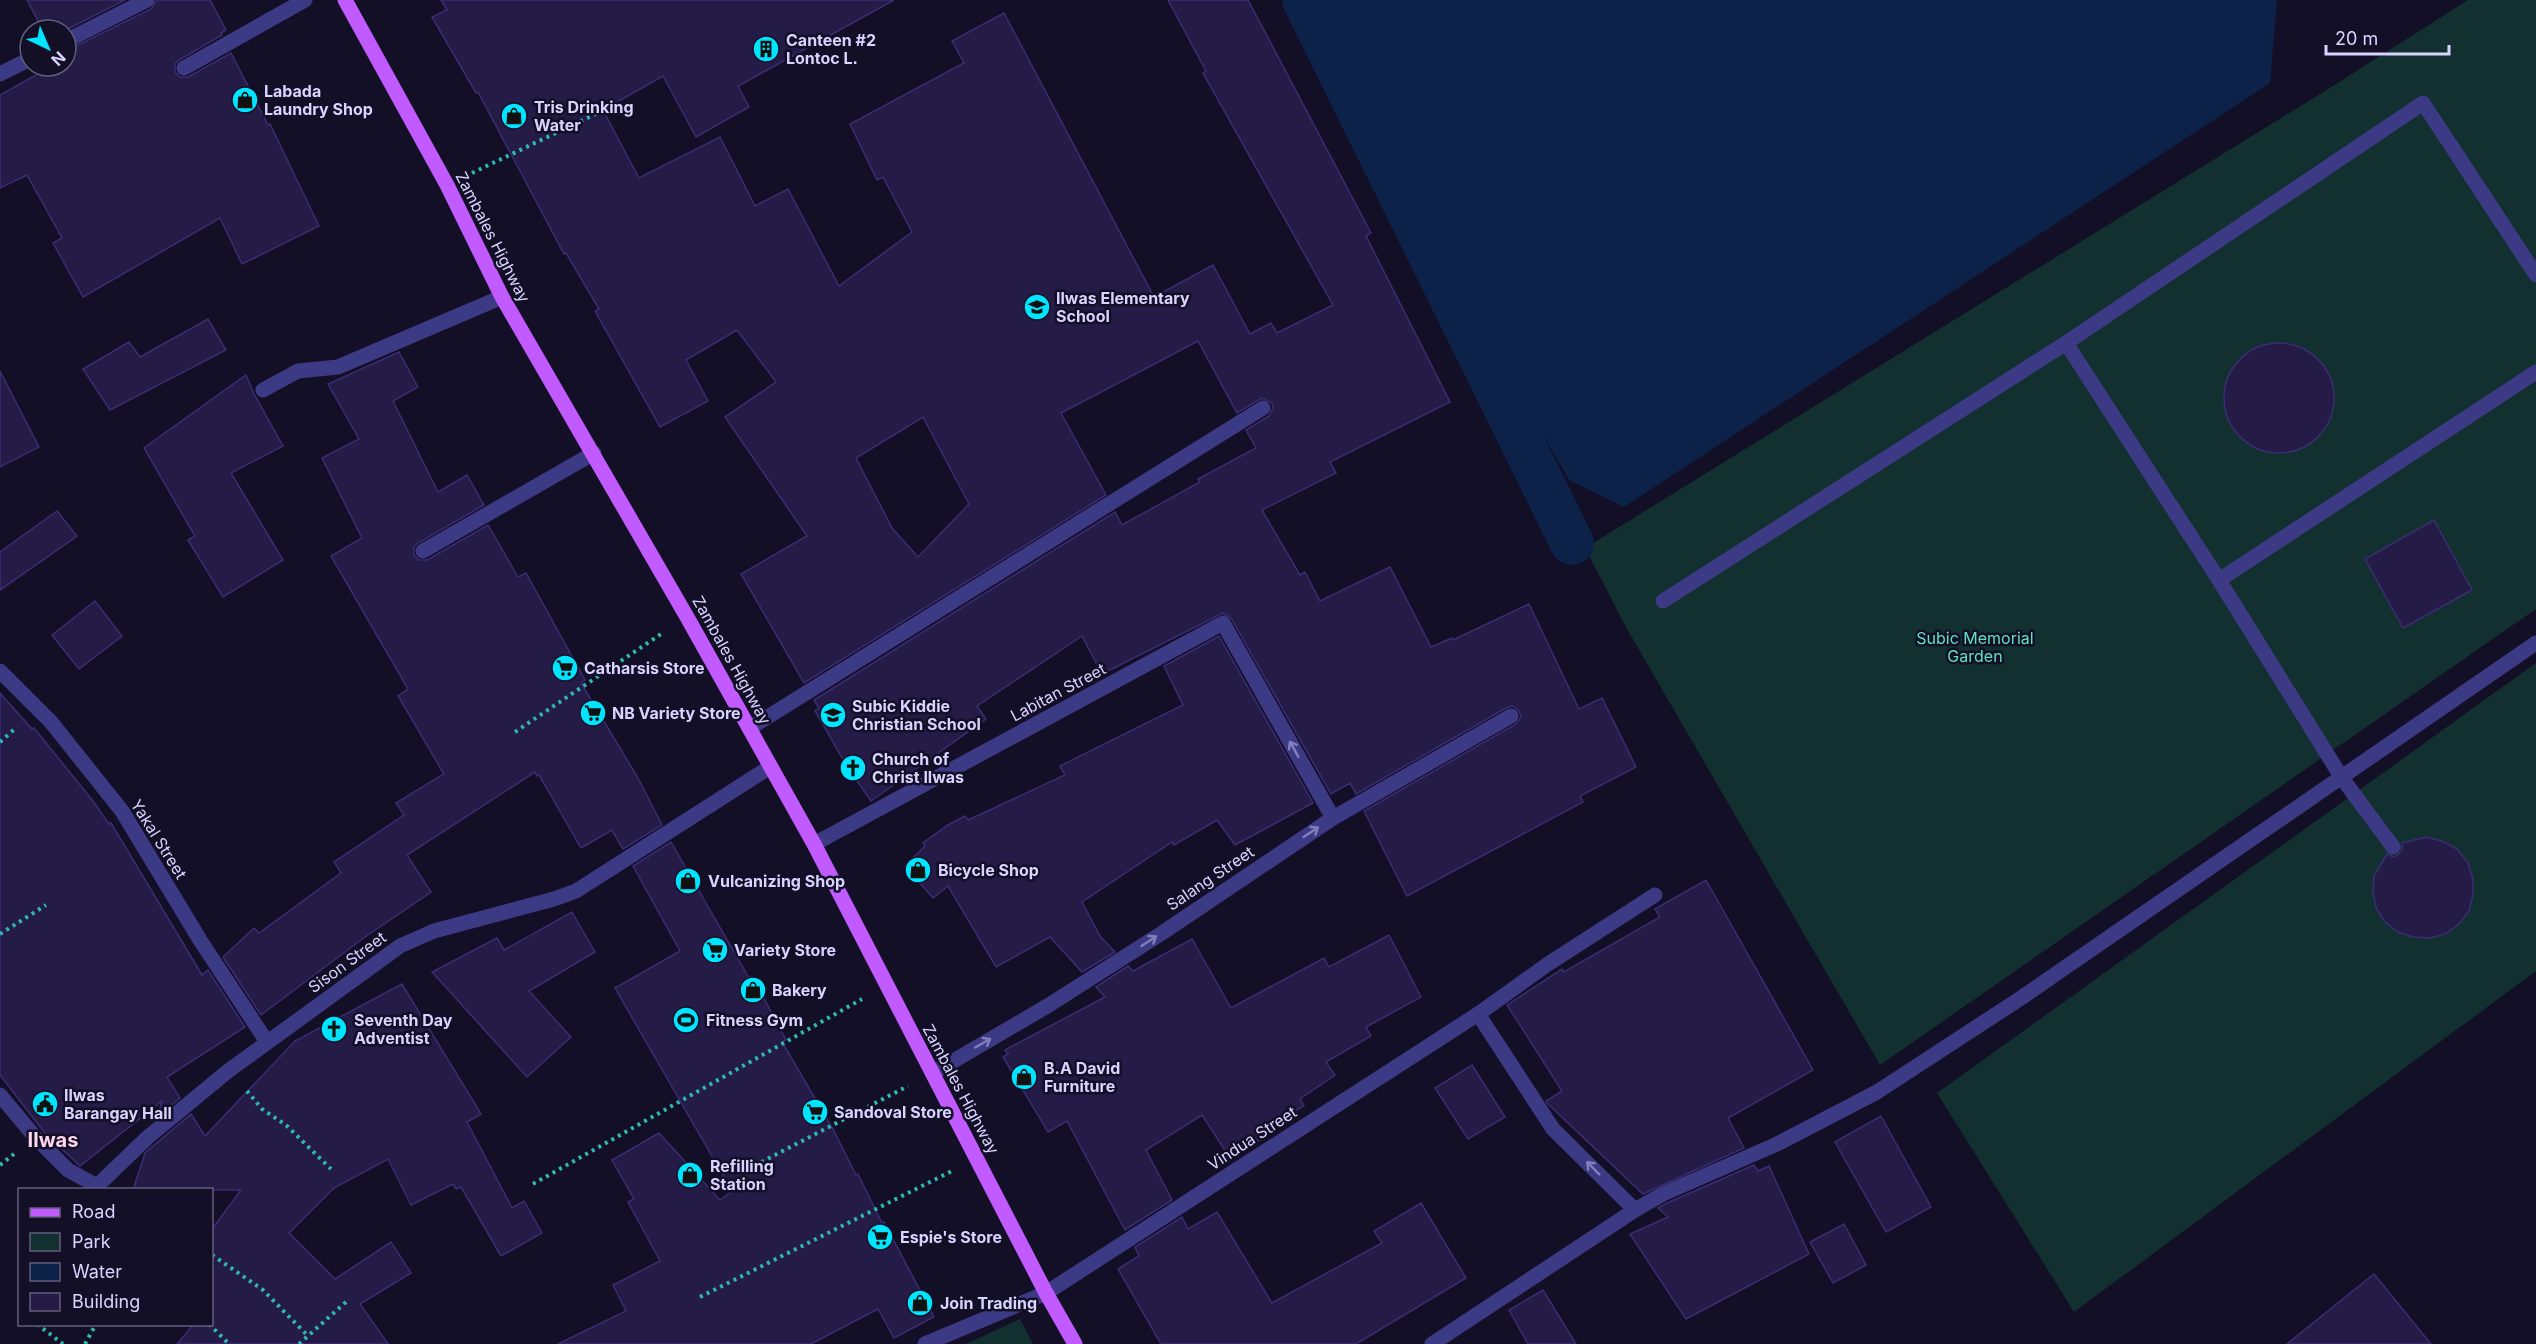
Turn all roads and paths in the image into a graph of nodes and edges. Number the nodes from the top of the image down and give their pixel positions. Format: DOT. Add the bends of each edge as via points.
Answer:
graph roads {
  1 [pos="147,0"];
  2 [pos="305,0"];
  3 [pos="345,0"];
  4 [pos="78,35"];
  5 [pos="18,65"];
  6 [pos="184,68"];
  7 [pos="0,75"];
  8 [pos="604,110"];
  9 [pos="447,186"];
  10 [pos="2536,276"];
  11 [pos="502,297"];
  12 [pos="2066,343"];
  13 [pos="2536,372"];
  14 [pos="263,390"];
  15 [pos="1263,408"];
  16 [pos="594,453"];
  17 [pos="423,551"];
  18 [pos="2219,580"];
  19 [pos="1663,601"];
  20 [pos="687,617"];
  21 [pos="2536,643"];
  22 [pos="0,671"];
  23 [pos="1511,716"];
  24 [pos="750,728"];
  25 [pos="515,732"];
  26 [pos="771,766"];
  27 [pos="2342,778"];
  28 [pos="1333,818"];
  29 [pos="814,844"];
  30 [pos="2393,847"];
  31 [pos="1655,895"];
  32 [pos="46,905"];
  33 [pos="0,934"];
  34 [pos="886,986"];
  35 [pos="1478,1014"];
  36 [pos="267,1042"];
  37 [pos="228,1071"];
  38 [pos="933,1073"];
  39 [pos="0,1095"];
  40 [pos="976,1158"];
  41 [pos="331,1169"];
  42 [pos="748,1169"];
  43 [pos="533,1184"];
  44 [pos="1635,1210"];
  45 [pos="213,1256"];
  46 [pos="1046,1293"];
  47 [pos="700,1297"];
  48 [pos="347,1301"];
  49 [pos="40,1326"];
  50 [pos="95,1326"];
  51 [pos="211,1326"];
  52 [pos="308,1336"];
  53 [pos="63,1344"];
  54 [pos="85,1344"];
  55 [pos="229,1344"];
  56 [pos="299,1344"];
  57 [pos="925,1344"];
  58 [pos="1075,1344"];
  59 [pos="1432,1344"];
  1 -- 4 [label="street"];
  2 -- 6 [label="street"];
  3 -- 9 [label="main road, Zambales Highway"];
  5 -- 7 [label="street"];
  8 -- 9 [label="path"];
  9 -- 11 [label="main road, Zambales Highway"];
  10 -- 12 [label="street" via="2422,103"];
  11 -- 14 [label="street" via="338,367 298,371"];
  11 -- 16 [label="main road, Zambales Highway"];
  12 -- 18 [label="street"];
  12 -- 19 [label="street"];
  13 -- 18 [label="street"];
  15 -- 24 [label="street"];
  16 -- 17 [label="street"];
  16 -- 20 [label="main road, Zambales Highway"];
  18 -- 27 [label="street"];
  20 -- 24 [label="main road, Zambales Highway"];
  20 -- 25 [label="path"];
  21 -- 27 [label="street"];
  22 -- 36 [label="street, Yakal Street" via="51,722 122,811"];
  23 -- 28 [label="street, Salang Street"];
  24 -- 26 [label="main road, Zambales Highway"];
  26 -- 29 [label="main road, Zambales Highway"];
  26 -- 36 [label="street, Sison Street" via="576,891 400,946"];
  27 -- 30 [label="street"];
  27 -- 44 [label="street" via="1877,1092"];
  28 -- 29 [label="street, Labitan Street, one-way" via="1223,623"];
  38 -- 28 [label="street, Salang Street, one-way" via="1162,933"];
  29 -- 34 [label="main road, Zambales Highway"];
  31 -- 35 [label="street, Vindua Street"];
  32 -- 33 [label="path"];
  34 -- 38 [label="main road, Zambales Highway"];
  34 -- 43 [label="path"];
  44 -- 35 [label="street, one-way" via="1553,1129"];
  35 -- 46 [label="street, Vindua Street"];
  36 -- 37 [label="street, Sison Street"];
  37 -- 39 [label="street, Sison Street" via="148,1137 97,1186 68,1170"];
  37 -- 41 [label="path" via="262,1109 286,1125"];
  38 -- 40 [label="main road, Zambales Highway"];
  38 -- 42 [label="path"];
  40 -- 46 [label="main road, Zambales Highway"];
  40 -- 47 [label="path"];
  44 -- 59 [label="street"];
  45 -- 52 [label="path" via="262,1290"];
  46 -- 57 [label="street, Vindua Street"];
  46 -- 58 [label="main road, Zambales Highway"];
  48 -- 52 [label="path"];
  49 -- 53 [label="path"];
  50 -- 54 [label="path"];
  51 -- 55 [label="path"];
  52 -- 56 [label="path"];
}
